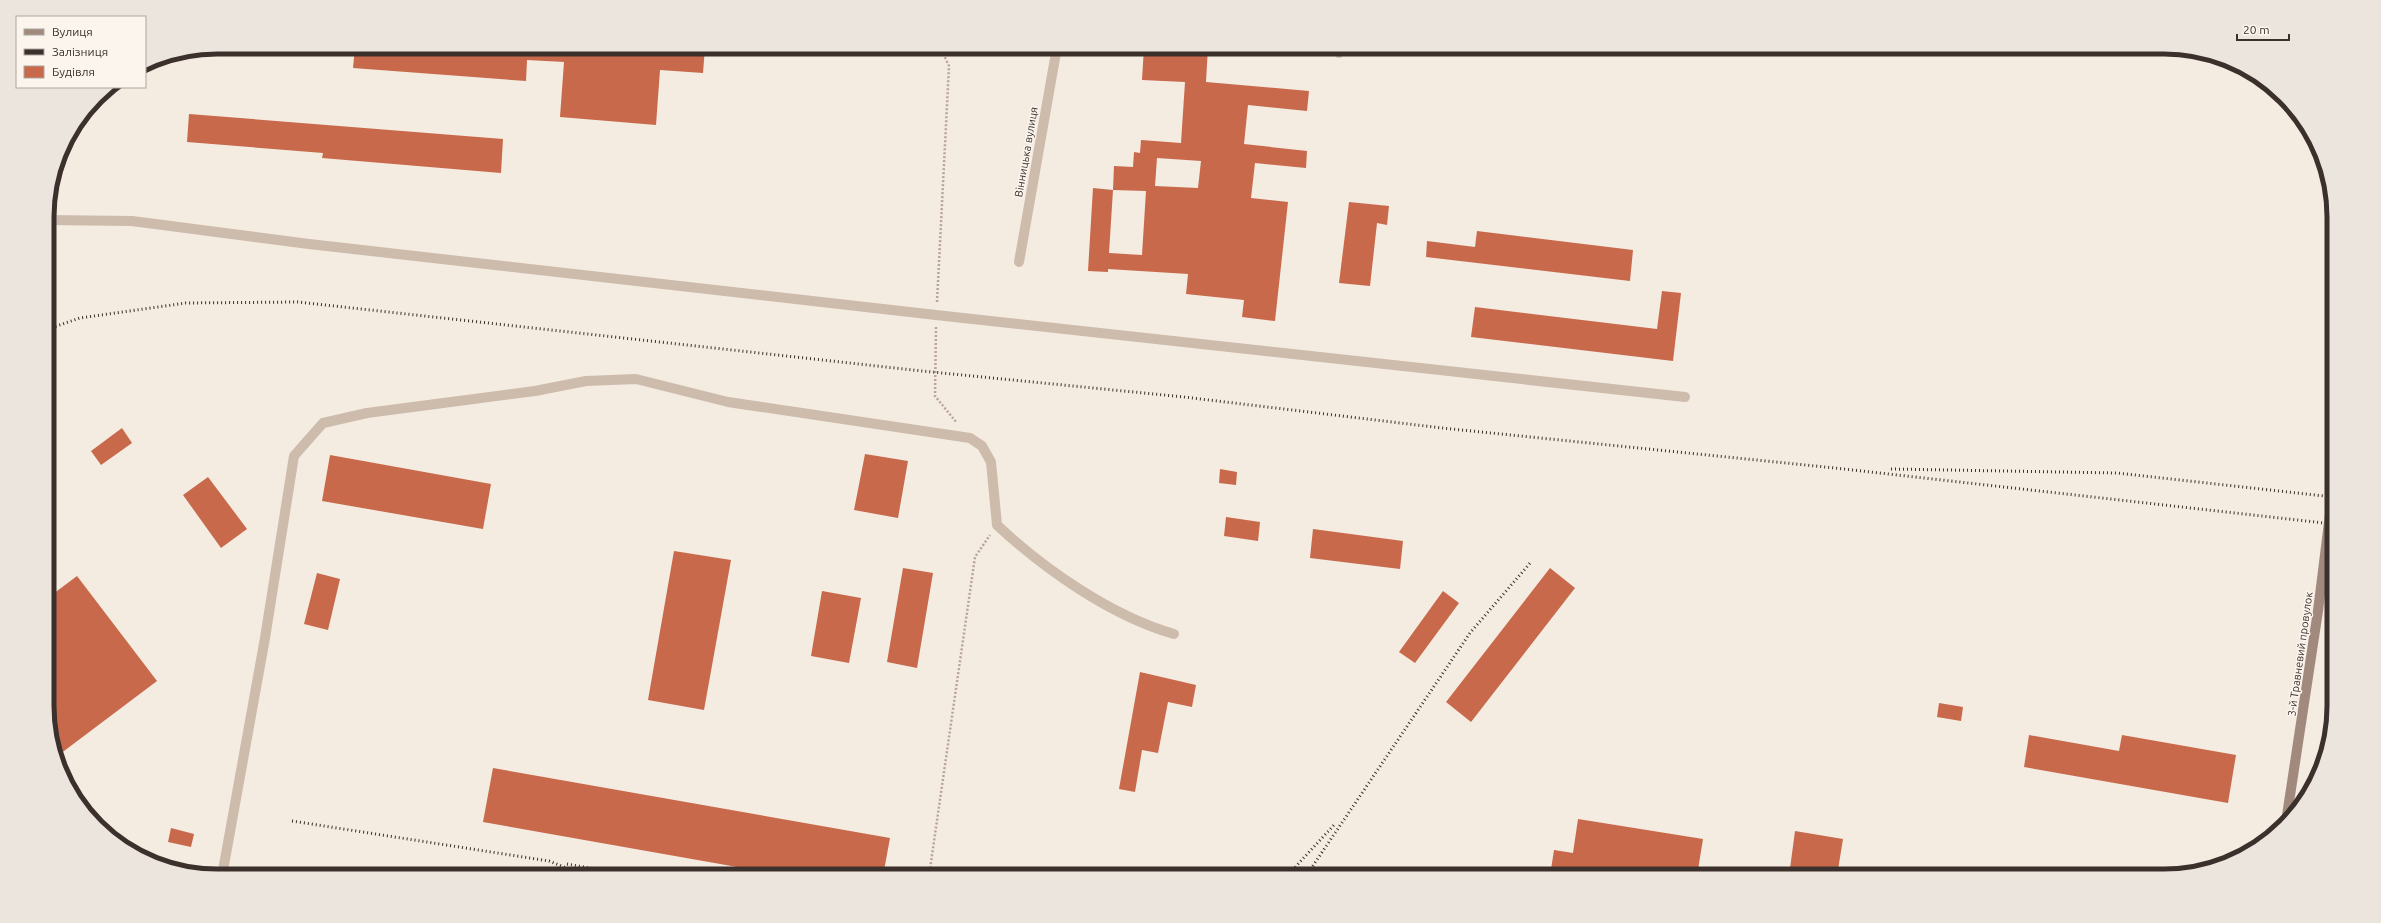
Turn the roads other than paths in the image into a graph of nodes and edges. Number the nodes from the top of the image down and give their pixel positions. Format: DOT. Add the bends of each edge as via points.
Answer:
graph roads {
  1 [pos="1056,54"];
  2 [pos="54,220"];
  3 [pos="1019,262"];
  4 [pos="1685,396"];
  5 [pos="2327,538"];
  6 [pos="1174,634"];
  7 [pos="2287,812"];
  8 [pos="223,869"];
  1 -- 3 [label="street, Вінницька вулиця"];
  2 -- 4 [label="street" via="132,221 309,244 936,315"];
  5 -- 7 [label="main road, 3-й Травневий провулок"];
  6 -- 8 [label="street" via="1153,628 1083,592 1025,551 997,525 990,462 982,446 970,438 728,402 636,379 586,381 534,391 367,413 323,423 294,456 265,638"];
}
